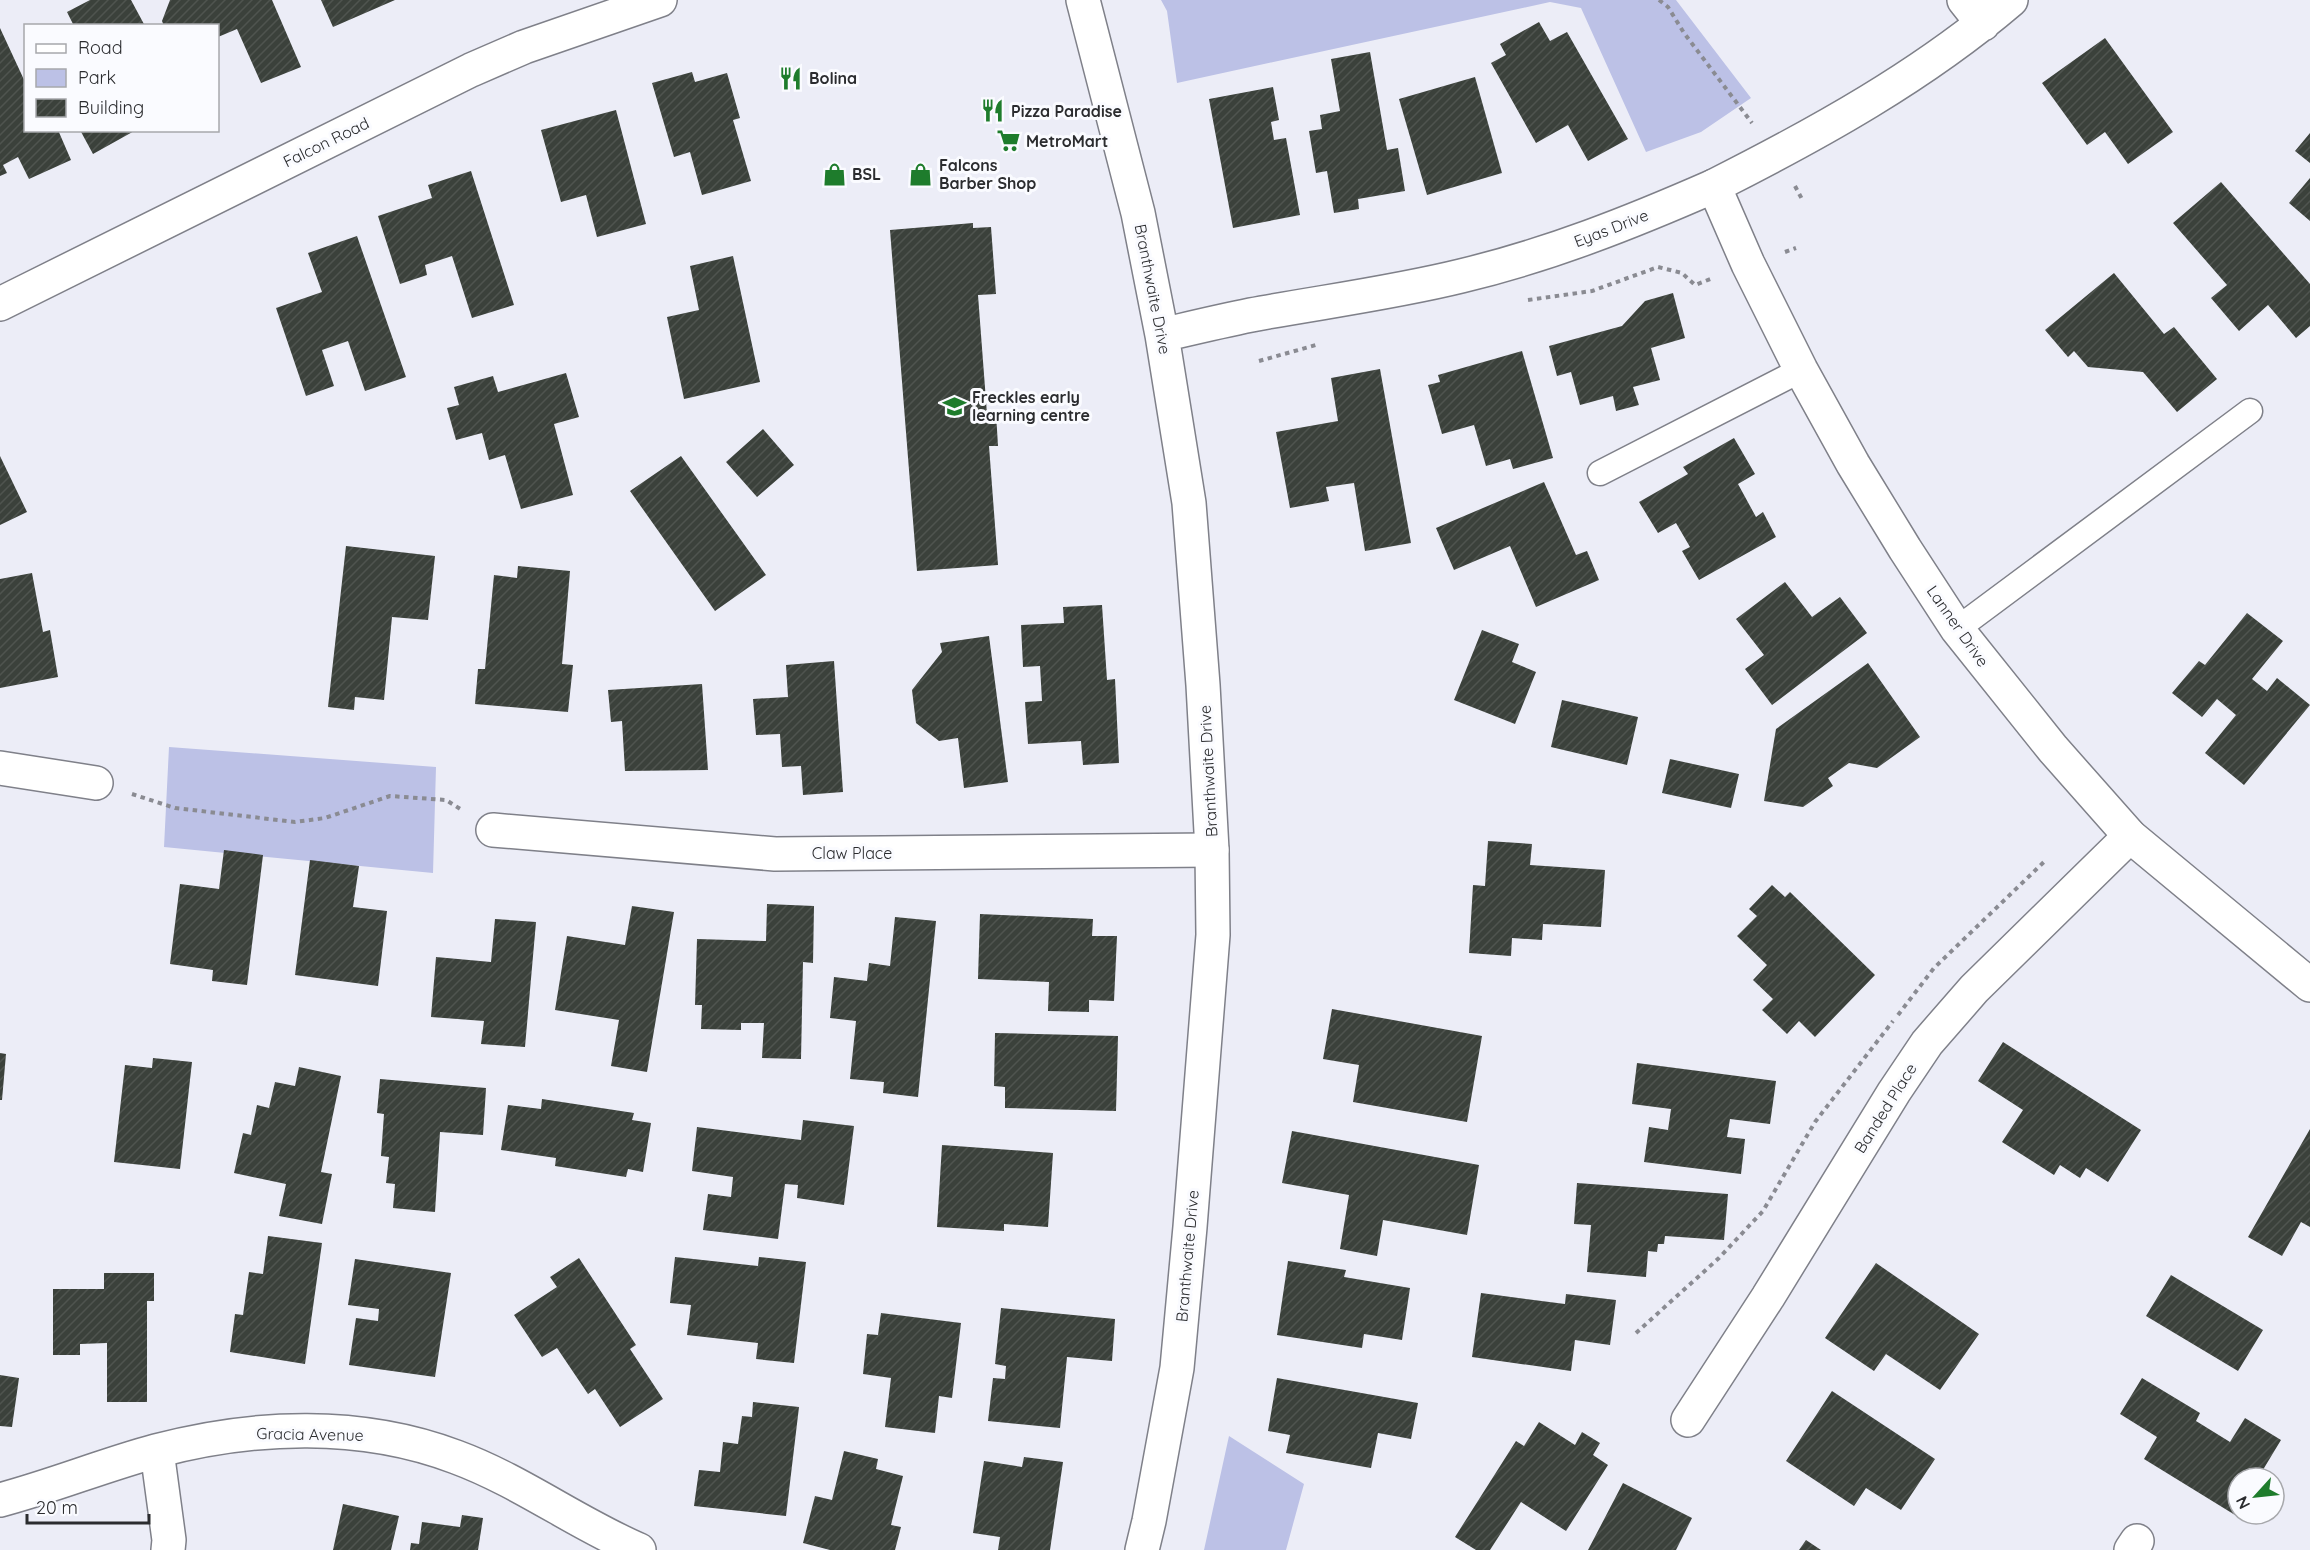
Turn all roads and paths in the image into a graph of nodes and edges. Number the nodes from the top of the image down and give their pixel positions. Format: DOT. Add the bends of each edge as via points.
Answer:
graph roads {
  1 [pos="660,0"];
  2 [pos="1083,0"];
  3 [pos="1659,0"];
  4 [pos="2012,0"];
  5 [pos="1974,12"];
  6 [pos="1741,111"];
  7 [pos="1714,186"];
  8 [pos="1796,248"];
  9 [pos="1748,264"];
  10 [pos="1526,300"];
  11 [pos="0,304"];
  12 [pos="1162,335"];
  13 [pos="1326,342"];
  14 [pos="1259,361"];
  15 [pos="1801,370"];
  16 [pos="2250,411"];
  17 [pos="1600,472"];
  18 [pos="1957,629"];
  19 [pos="0,768"];
  20 [pos="96,783"];
  21 [pos="493,830"];
  22 [pos="2130,836"];
  23 [pos="1212,850"];
  24 [pos="2046,860"];
  25 [pos="2310,985"];
  26 [pos="1636,1333"];
  27 [pos="1688,1420"];
  28 [pos="157,1451"];
  29 [pos="0,1500"];
  30 [pos="623,1547"];
  31 [pos="168,1550"];
  32 [pos="1142,1550"];
  1 -- 11 [label="street, Falcon Road" via="524,47 471,70"];
  2 -- 12 [label="street, Branthwaite Drive" via="1138,213"];
  3 -- 6 [label="path" via="1668,7"];
  4 -- 5 [label="street, Eyas Drive"];
  5 -- 7 [label="street, Eyas Drive" via="1921,69 1846,116"];
  7 -- 9 [label="street, Lanner Drive"];
  7 -- 12 [label="street, Eyas Drive" via="1634,221 1463,276"];
  8 -- 9 [label="path"];
  9 -- 10 [label="path" via="1695,285 1682,273 1658,267 1592,291"];
  9 -- 15 [label="street, Lanner Drive"];
  12 -- 23 [label="street, Branthwaite Drive" via="1189,503"];
  13 -- 14 [label="path"];
  15 -- 17 [label="lane"];
  15 -- 18 [label="street, Lanner Drive" via="1853,464"];
  16 -- 18 [label="lane"];
  18 -- 22 [label="street, Lanner Drive" via="2053,749"];
  19 -- 20 [label="street"];
  20 -- 21 [label="path" via="175,808 295,822 325,818 390,796 446,800"];
  21 -- 23 [label="street, Claw Place" via="775,854"];
  22 -- 25 [label="street, Lanner Drive"];
  22 -- 27 [label="street, Banded Place" via="1974,989 1927,1043"];
  23 -- 32 [label="street, Branthwaite Drive" via="1213,935 1177,1368"];
  24 -- 26 [label="path" via="1934,968 1815,1122 1763,1211 1719,1258"];
  28 -- 29 [label="street, Gracia Avenue"];
  28 -- 30 [label="street, Gracia Avenue" via="240,1434 277,1431 377,1436 457,1458 557,1506"];
  28 -- 31 [label="street"];
}
